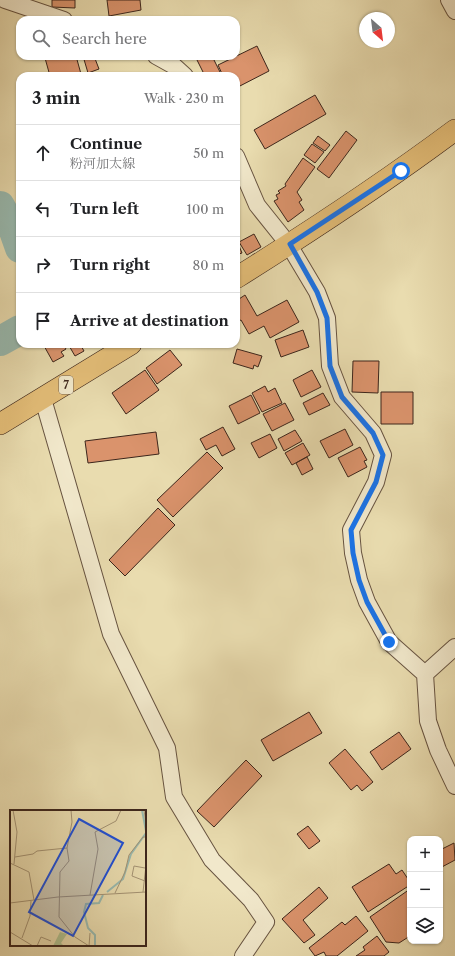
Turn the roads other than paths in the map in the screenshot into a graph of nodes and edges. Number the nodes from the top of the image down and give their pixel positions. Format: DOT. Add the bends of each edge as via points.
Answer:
graph roads {
  1 [pos="5,0"];
  2 [pos="449,0"];
  3 [pos="455,12"];
  4 [pos="52,16"];
  5 [pos="163,60"];
  6 [pos="181,72"];
  7 [pos="455,130"];
  8 [pos="240,165"];
  9 [pos="290,244"];
  10 [pos="240,275"];
  11 [pos="125,348"];
  12 [pos="43,399"];
  13 [pos="0,424"];
  14 [pos="455,647"];
  15 [pos="425,674"];
  16 [pos="455,786"];
  17 [pos="243,956"];
  1 -- 4 [label="street"];
  2 -- 3 [label="street"];
  5 -- 6 [label="street"];
  7 -- 9 [label="main road" via="401,171"];
  8 -- 9 [label="street" via="257,205"];
  9 -- 10 [label="main road"];
  9 -- 15 [label="street" via="317,292 325,312 330,366 342,397 373,433 383,455 376,482 351,530 359,580 367,602 389,642"];
  11 -- 12 [label="main road, 7"];
  12 -- 13 [label="main road, 7"];
  12 -- 17 [label="street" via="111,634 167,748 174,797 212,860 251,900 266,922"];
  14 -- 15 [label="street"];
  15 -- 16 [label="street" via="428,721"];
}
